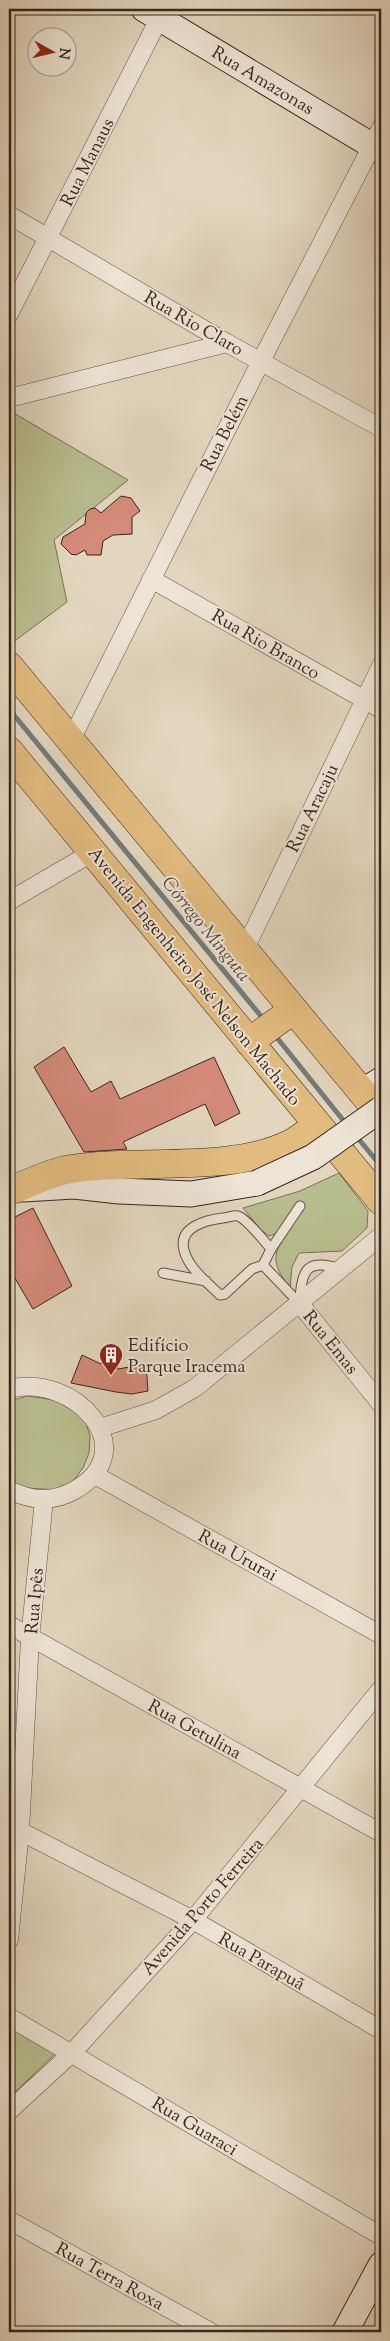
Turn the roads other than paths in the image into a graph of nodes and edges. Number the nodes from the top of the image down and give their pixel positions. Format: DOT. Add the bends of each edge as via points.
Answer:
graph roads {
  1 [pos="156,12"];
  2 [pos="378,142"];
  3 [pos="9,216"];
  4 [pos="48,238"];
  5 [pos="9,314"];
  6 [pos="227,343"];
  7 [pos="261,361"];
  8 [pos="9,398"];
  9 [pos="381,428"];
  10 [pos="151,579"];
  11 [pos="9,666"];
  12 [pos="381,666"];
  13 [pos="364,700"];
  14 [pos="381,709"];
  15 [pos="71,740"];
  16 [pos="9,751"];
  17 [pos="93,852"];
  18 [pos="9,900"];
  19 [pos="244,951"];
  20 [pos="270,1027"];
  21 [pos="375,1094"];
  22 [pos="381,1115"];
  23 [pos="318,1125"];
  24 [pos="381,1126"];
  25 [pos="257,1183"];
  26 [pos="12,1190"];
  27 [pos="381,1201"];
  28 [pos="300,1206"];
  29 [pos="381,1236"];
  30 [pos="271,1249"];
  31 [pos="263,1264"];
  32 [pos="163,1272"];
  33 [pos="206,1281"];
  34 [pos="300,1304"];
  35 [pos="9,1389"];
  36 [pos="381,1404"];
  37 [pos="100,1428"];
  38 [pos="95,1475"];
  39 [pos="9,1490"];
  40 [pos="44,1500"];
  41 [pos="9,1625"];
  42 [pos="381,1635"];
  43 [pos="30,1638"];
  44 [pos="381,1688"];
  45 [pos="302,1788"];
  46 [pos="15,1828"];
  47 [pos="381,1833"];
  48 [pos="193,1920"];
  49 [pos="9,1940"];
  50 [pos="9,2017"];
  51 [pos="381,2030"];
  52 [pos="72,2053"];
  53 [pos="9,2111"];
  54 [pos="9,2220"];
  55 [pos="381,2236"];
  56 [pos="381,2265"];
  57 [pos="211,2332"];
  58 [pos="345,2332"];
  1 -- 2 [label="main road, Rua Amazonas"];
  1 -- 4 [label="street, Rua Manaus"];
  2 -- 7 [label="street, Rua Belém"];
  3 -- 4 [label="street, Rua Rio Claro"];
  4 -- 5 [label="street, Rua Manaus"];
  4 -- 6 [label="street, Rua Rio Claro"];
  6 -- 7 [label="street, Rua Rio Claro"];
  6 -- 8 [label="street"];
  7 -- 9 [label="street, Rua Rio Claro"];
  7 -- 10 [label="street, Rua Belém"];
  10 -- 13 [label="street, Rua Rio Branco"];
  10 -- 15 [label="street, Rua Belém"];
  11 -- 15 [label="main road, Avenida Engenheiro José Nelson Machado"];
  12 -- 13 [label="street, Rua Aracaju"];
  13 -- 14 [label="street, Rua Rio Branco"];
  13 -- 19 [label="street, Rua Aracaju"];
  15 -- 19 [label="main road, Avenida Engenheiro José Nelson Machado"];
  16 -- 17 [label="main road, Avenida Engenheiro José Nelson Machado"];
  17 -- 18 [label="street"];
  17 -- 20 [label="main road, Avenida Engenheiro José Nelson Machado"];
  19 -- 20 [label="main road, Avenida Engenheiro José Nelson Machado"];
  20 -- 21 [label="main road, Avenida Engenheiro José Nelson Machado"];
  20 -- 23 [label="main road, Avenida Engenheiro José Nelson Machado"];
  21 -- 22 [label="main road, Avenida Engenheiro José Nelson Machado"];
  21 -- 25 [label="main road, bridge" via="313,1157"];
  23 -- 26 [label="main road" via="294,1142 248,1157 99,1166 64,1171"];
  23 -- 27 [label="main road, Avenida Engenheiro José Nelson Machado"];
  24 -- 25 [label="main road, bridge" via="319,1167"];
  25 -- 26 [label="main road" via="191,1194 74,1186"];
  28 -- 30 [label="lane"];
  29 -- 34 [label="street"];
  30 -- 31 [label="lane"];
  30 -- 33 [label="lane" via="238,1216 203,1221 194,1226 186,1237 183,1249 190,1264"];
  31 -- 33 [label="lane" via="252,1269 220,1296"];
  31 -- 34 [label="lane"];
  32 -- 33 [label="lane"];
  34 -- 36 [label="street, Rua Emas"];
  34 -- 37 [label="street" via="178,1399 156,1410"];
  35 -- 37 [label="street" via="33,1385 60,1392 94,1417"];
  37 -- 38 [label="street" via="102,1450"];
  38 -- 40 [label="street" via="71,1492"];
  38 -- 42 [label="street, Rua Ururai"];
  39 -- 40 [label="street" via="25,1498"];
  40 -- 43 [label="street, Rua Ipês"];
  41 -- 43 [label="street, Rua Getulina"];
  43 -- 45 [label="street, Rua Getulina"];
  43 -- 46 [label="street, Rua Ipês"];
  44 -- 45 [label="street, Avenida Porto Ferreira"];
  45 -- 47 [label="street, Rua Getulina"];
  45 -- 48 [label="street, Avenida Porto Ferreira"];
  46 -- 48 [label="street, Rua Parapuã"];
  46 -- 49 [label="street, Rua Ipês"];
  48 -- 51 [label="street, Rua Parapuã"];
  48 -- 52 [label="street, Avenida Porto Ferreira"];
  50 -- 52 [label="street, Rua Guaraci"];
  52 -- 53 [label="street, Avenida Porto Ferreira"];
  52 -- 55 [label="street, Rua Guaraci"];
  54 -- 57 [label="street, Rua Terra Roxa"];
  56 -- 58 [label="main road"];
}
